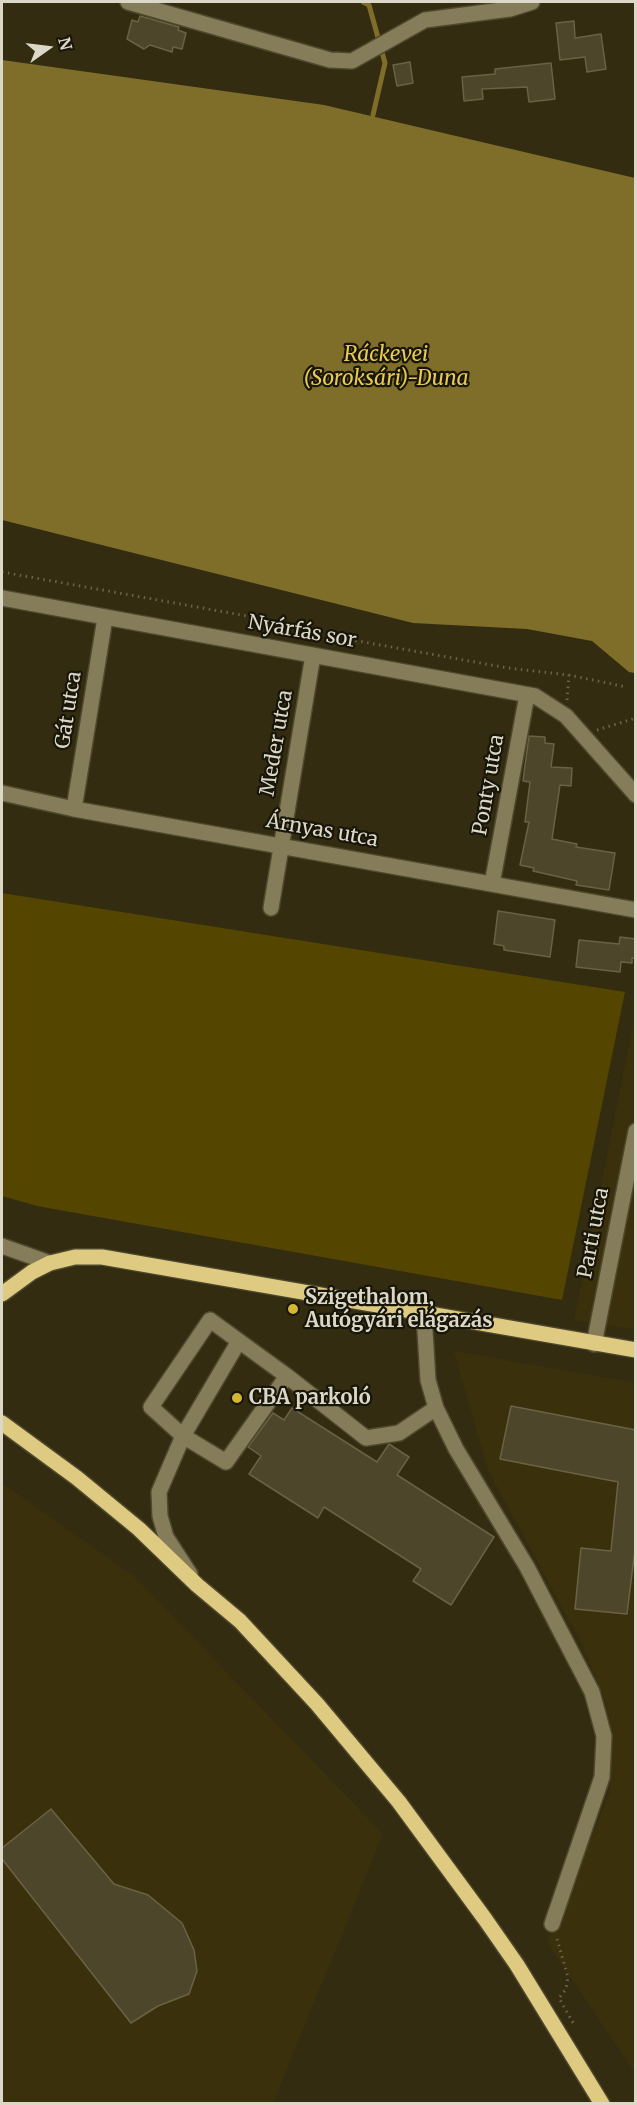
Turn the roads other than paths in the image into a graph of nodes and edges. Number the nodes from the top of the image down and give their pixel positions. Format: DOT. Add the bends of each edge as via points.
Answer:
graph roads {
  1 [pos="128,2"];
  2 [pos="532,2"];
  3 [pos="2,598"];
  4 [pos="105,618"];
  5 [pos="313,655"];
  6 [pos="527,695"];
  7 [pos="2,793"];
  8 [pos="636,795"];
  9 [pos="74,809"];
  10 [pos="280,845"];
  11 [pos="492,884"];
  12 [pos="271,909"];
  13 [pos="636,910"];
  14 [pos="636,1131"];
  15 [pos="2,1246"];
  16 [pos="50,1263"];
  17 [pos="2,1294"];
  18 [pos="424,1314"];
  19 [pos="239,1341"];
  20 [pos="594,1344"];
  21 [pos="636,1350"];
  22 [pos="287,1376"];
  23 [pos="436,1408"];
  24 [pos="2,1411"];
  25 [pos="2,1424"];
  26 [pos="183,1436"];
  27 [pos="26,1441"];
  28 [pos="197,1585"];
  29 [pos="552,1924"];
  30 [pos="600,2103"];
  1 -- 2 [label="street" via="330,60 352,61 425,20 510,9"];
  3 -- 4 [label="street, Nyárfás sor"];
  4 -- 5 [label="street, Nyárfás sor"];
  4 -- 9 [label="street, Gát utca"];
  5 -- 6 [label="street, Nyárfás sor"];
  5 -- 10 [label="street, Meder utca"];
  6 -- 8 [label="street, Nyárfás sor" via="566,716"];
  6 -- 11 [label="street, Ponty utca"];
  7 -- 9 [label="street, Árnyas utca"];
  9 -- 10 [label="street, Árnyas utca"];
  10 -- 11 [label="street, Árnyas utca"];
  10 -- 12 [label="street, Meder utca"];
  11 -- 13 [label="street, Árnyas utca"];
  14 -- 20 [label="street, Parti utca"];
  15 -- 16 [label="street"];
  16 -- 17 [label="main road"];
  16 -- 18 [label="main road" via="75,1257 102,1257"];
  18 -- 20 [label="main road"];
  18 -- 23 [label="street" via="428,1380"];
  19 -- 22 [label="street"];
  19 -- 26 [label="street"];
  19 -- 26 [label="street" via="210,1320 151,1407"];
  20 -- 21 [label="main road"];
  22 -- 23 [label="street" via="366,1438 399,1433"];
  22 -- 26 [label="street" via="226,1462"];
  23 -- 29 [label="street" via="456,1449 527,1567 592,1692 604,1736 602,1777"];
  24 -- 27 [label="main road"];
  25 -- 27 [label="main road"];
  26 -- 28 [label="street" via="159,1491 160,1516 166,1536"];
  27 -- 28 [label="main road" via="140,1529"];
  28 -- 30 [label="main road" via="240,1622 285,1670 392,1794 517,1965"];
}
